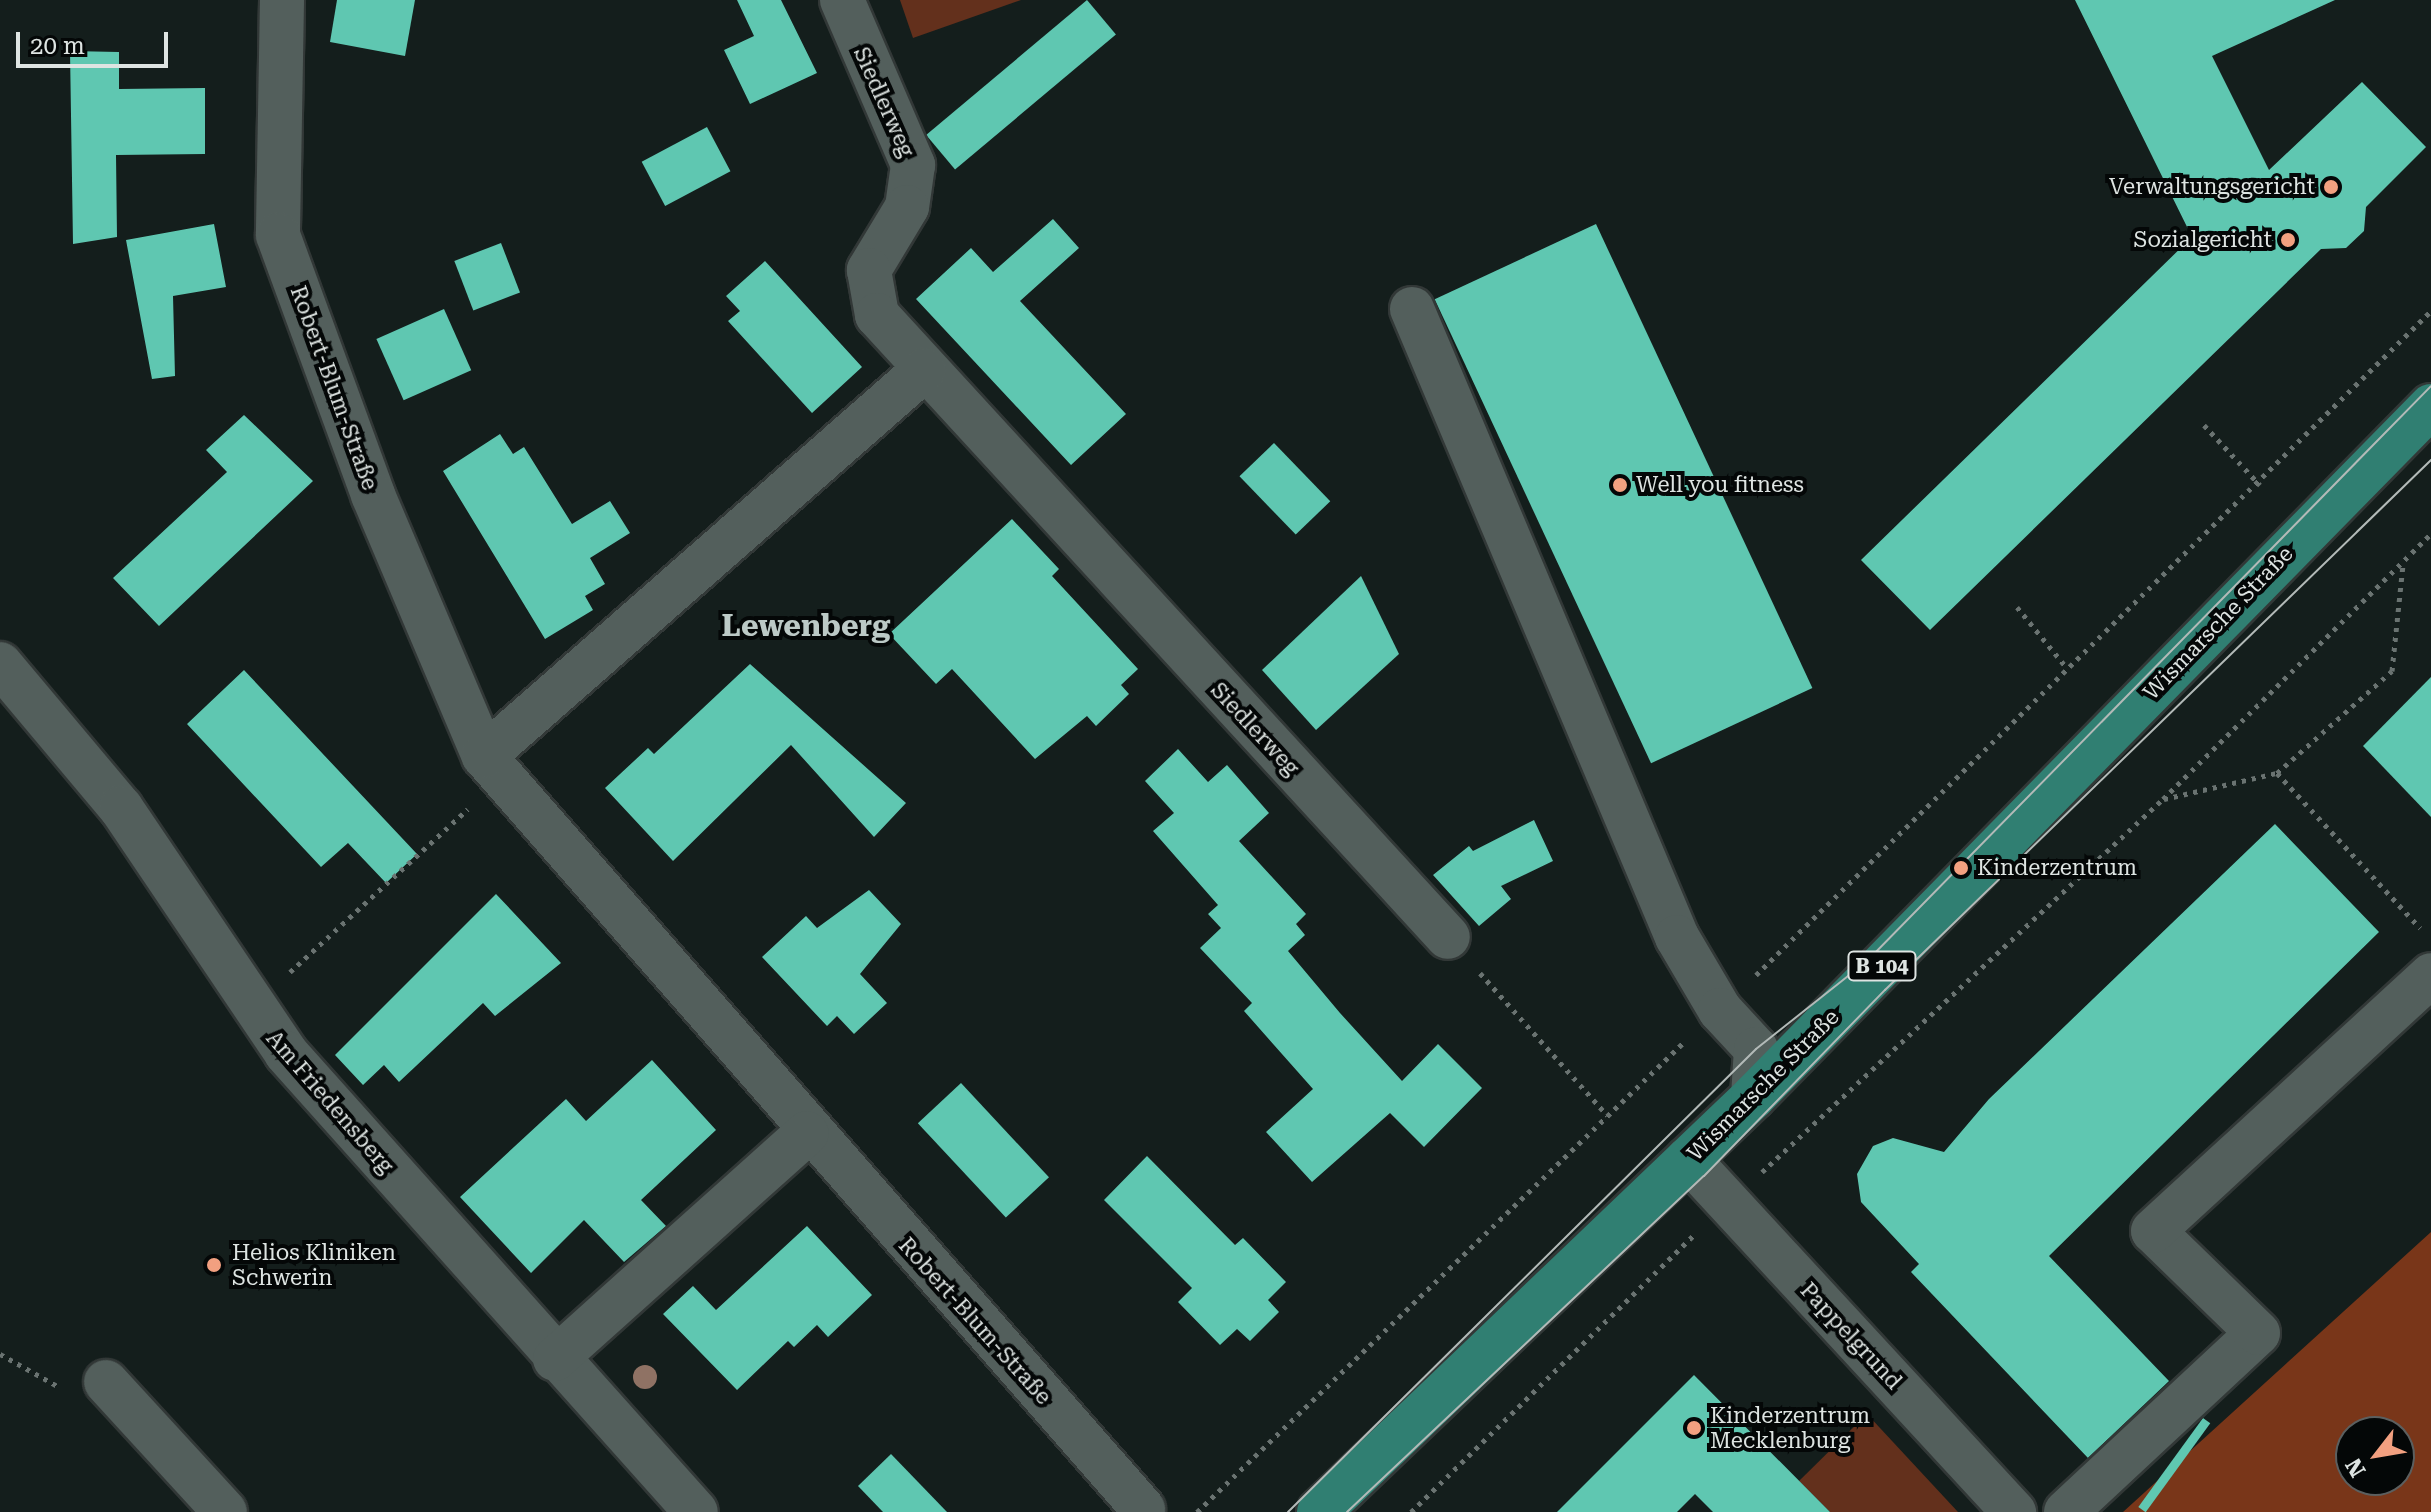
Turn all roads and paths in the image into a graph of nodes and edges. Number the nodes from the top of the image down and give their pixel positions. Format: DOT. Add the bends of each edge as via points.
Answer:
graph roads {
  1 [pos="282,0"];
  2 [pos="842,0"];
  3 [pos="1412,309"];
  4 [pos="2431,311"];
  5 [pos="924,370"];
  6 [pos="2431,406"];
  7 [pos="2204,425"];
  8 [pos="2260,485"];
  9 [pos="2431,534"];
  10 [pos="2403,563"];
  11 [pos="2017,607"];
  12 [pos="0,664"];
  13 [pos="2067,668"];
  14 [pos="493,767"];
  15 [pos="2277,773"];
  16 [pos="2163,799"];
  17 [pos="1448,937"];
  18 [pos="2431,940"];
  19 [pos="317,948"];
  20 [pos="2431,975"];
  21 [pos="1720,1010"];
  22 [pos="1753,1097"];
  23 [pos="1607,1115"];
  24 [pos="807,1133"];
  25 [pos="1688,1159"];
  26 [pos="1729,1203"];
  27 [pos="0,1354"];
  28 [pos="555,1359"];
  29 [pos="90,1388"];
  30 [pos="1143,1509"];
  31 [pos="225,1512"];
  32 [pos="696,1512"];
  33 [pos="1197,1512"];
  34 [pos="1319,1512"];
  35 [pos="1411,1512"];
  36 [pos="2014,1512"];
  37 [pos="2066,1512"];
  1 -- 14 [label="street, Robert-Blum-Straße" via="278,235 373,495"];
  2 -- 5 [label="street, Siedlerweg" via="913,165 907,207 869,270 877,315"];
  3 -- 21 [label="street" via="1677,937"];
  4 -- 8 [label="path"];
  5 -- 14 [label="street" via="700,567"];
  5 -- 17 [label="street, Siedlerweg"];
  6 -- 22 [label="main road, Wismarsche Straße / B 104"];
  7 -- 8 [label="path"];
  8 -- 13 [label="path"];
  9 -- 10 [label="path"];
  10 -- 15 [label="path" via="2392,671"];
  10 -- 16 [label="path"];
  11 -- 13 [label="path"];
  12 -- 28 [label="street, Am Friedensberg" via="121,808 277,1041"];
  13 -- 21 [label="path"];
  14 -- 19 [label="path"];
  14 -- 24 [label="street, Robert-Blum-Straße"];
  15 -- 16 [label="path"];
  15 -- 18 [label="path"];
  16 -- 26 [label="path"];
  17 -- 23 [label="path"];
  20 -- 37 [label="street" via="2153,1231 2258,1333"];
  21 -- 22 [label="street" via="1756,1049"];
  21 -- 23 [label="path"];
  22 -- 25 [label="main road, Wismarsche Straße / B 104"];
  23 -- 33 [label="path"];
  24 -- 28 [label="street"];
  24 -- 30 [label="street, Robert-Blum-Straße"];
  25 -- 26 [label="street, Pappelgrund"];
  25 -- 34 [label="main road, Wismarsche Straße / B 104"];
  26 -- 35 [label="path"];
  26 -- 36 [label="street, Pappelgrund"];
  27 -- 29 [label="path"];
  28 -- 32 [label="street, Am Friedensberg"];
  29 -- 31 [label="street"];
}
